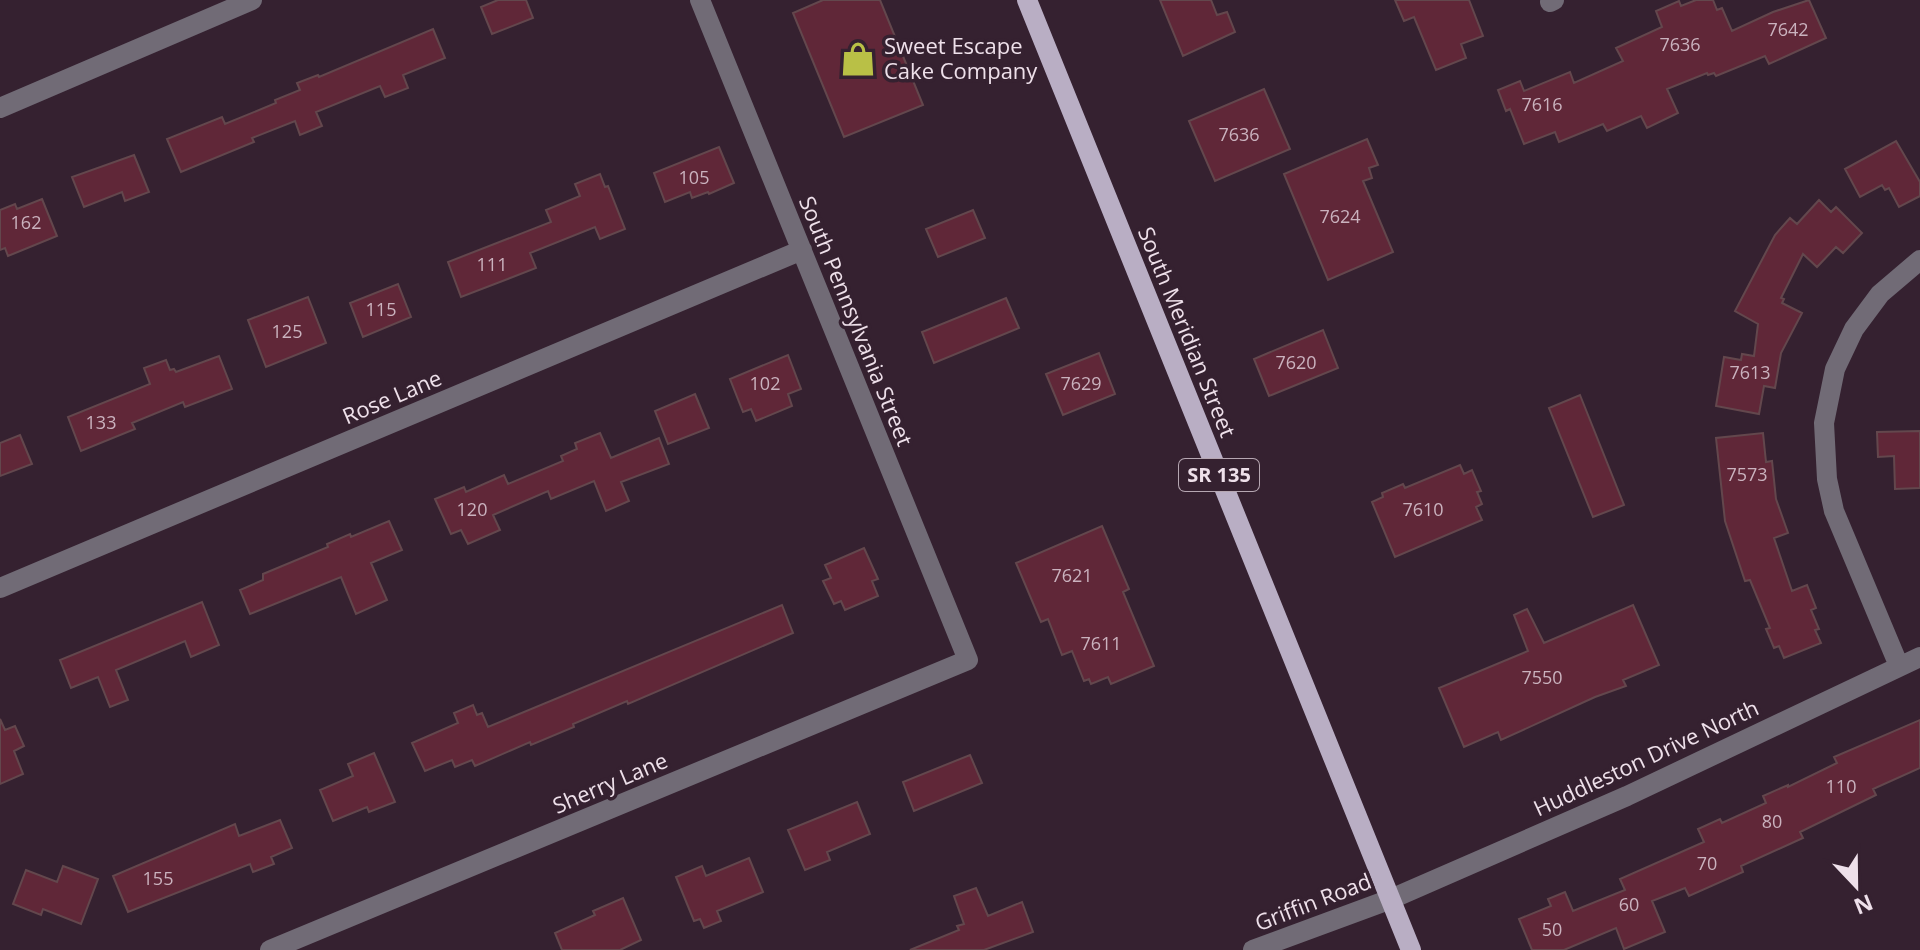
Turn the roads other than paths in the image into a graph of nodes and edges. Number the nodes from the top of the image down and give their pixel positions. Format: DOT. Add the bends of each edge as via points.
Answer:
graph roads {
  1 [pos="252,0"];
  2 [pos="700,0"];
  3 [pos="1027,0"];
  4 [pos="0,108"];
  5 [pos="802,250"];
  6 [pos="1920,260"];
  7 [pos="0,588"];
  8 [pos="1920,657"];
  9 [pos="968,660"];
  10 [pos="1899,666"];
  11 [pos="1391,899"];
  12 [pos="270,950"];
  13 [pos="1253,950"];
  14 [pos="1411,950"];
  1 -- 4 [label="street"];
  2 -- 5 [label="street, South Pennsylvania Street"];
  3 -- 11 [label="main road, South Meridian Street / SR 135"];
  5 -- 7 [label="street, Rose Lane"];
  5 -- 9 [label="street, South Pennsylvania Street"];
  6 -- 10 [label="street" via="1880,294 1854,329 1835,369 1824,423 1831,500"];
  8 -- 10 [label="street, Huddleston Drive North"];
  9 -- 12 [label="street, Sherry Lane"];
  10 -- 11 [label="street, Huddleston Drive North" via="1627,796"];
  11 -- 13 [label="street, Griffin Road"];
  11 -- 14 [label="main road, South Meridian Street / SR 135"];
}
